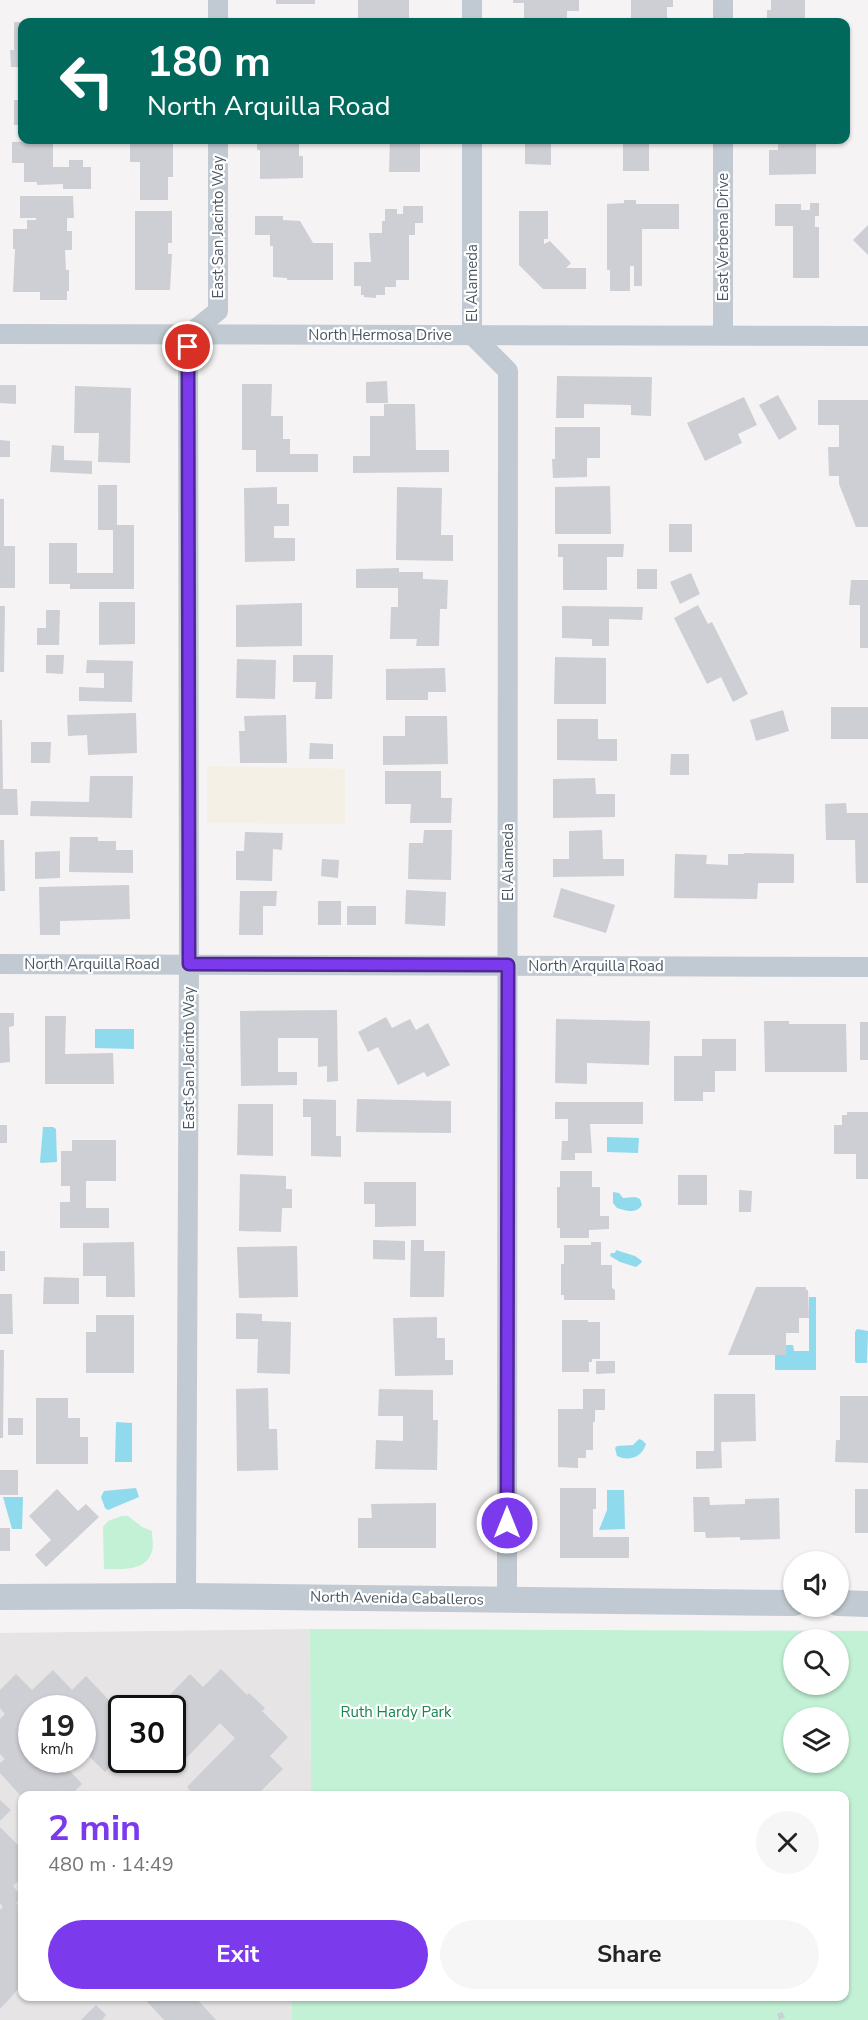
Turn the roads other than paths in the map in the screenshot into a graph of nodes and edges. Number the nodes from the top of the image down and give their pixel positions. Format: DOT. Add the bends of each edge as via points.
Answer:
graph roads {
  1 [pos="218,0"];
  2 [pos="472,0"];
  3 [pos="723,0"];
  4 [pos="218,18"];
  5 [pos="472,18"];
  6 [pos="723,18"];
  7 [pos="218,144"];
  8 [pos="472,144"];
  9 [pos="723,144"];
  10 [pos="0,334"];
  11 [pos="188,335"];
  12 [pos="472,335"];
  13 [pos="723,335"];
  14 [pos="868,336"];
  15 [pos="0,964"];
  16 [pos="189,964"];
  17 [pos="508,965"];
  18 [pos="868,967"];
  19 [pos="186,1596"];
  20 [pos="0,1597"];
  21 [pos="507,1599"];
  22 [pos="783,1603"];
  23 [pos="849,1603"];
  24 [pos="868,1604"];
  1 -- 4 [label="street"];
  2 -- 5 [label="street"];
  3 -- 6 [label="street"];
  7 -- 11 [label="street, East San Jacinto Way" via="218,311"];
  8 -- 12 [label="street, El Alameda"];
  9 -- 13 [label="street, East Verbena Drive"];
  10 -- 11 [label="street, North Hermosa Drive"];
  11 -- 12 [label="street, North Hermosa Drive"];
  11 -- 16 [label="street, East San Jacinto Way"];
  12 -- 13 [label="street, North Hermosa Drive"];
  12 -- 17 [label="street, El Alameda" via="508,371"];
  13 -- 14 [label="street, North Hermosa Drive"];
  15 -- 16 [label="street, North Arquilla Road"];
  16 -- 17 [label="street, North Arquilla Road"];
  16 -- 19 [label="street, East San Jacinto Way"];
  17 -- 18 [label="street, North Arquilla Road"];
  17 -- 21 [label="street, El Alameda"];
  19 -- 20 [label="street, North Avenida Caballeros"];
  19 -- 21 [label="street, North Avenida Caballeros"];
  21 -- 22 [label="street, North Avenida Caballeros"];
  23 -- 24 [label="street"];
}
